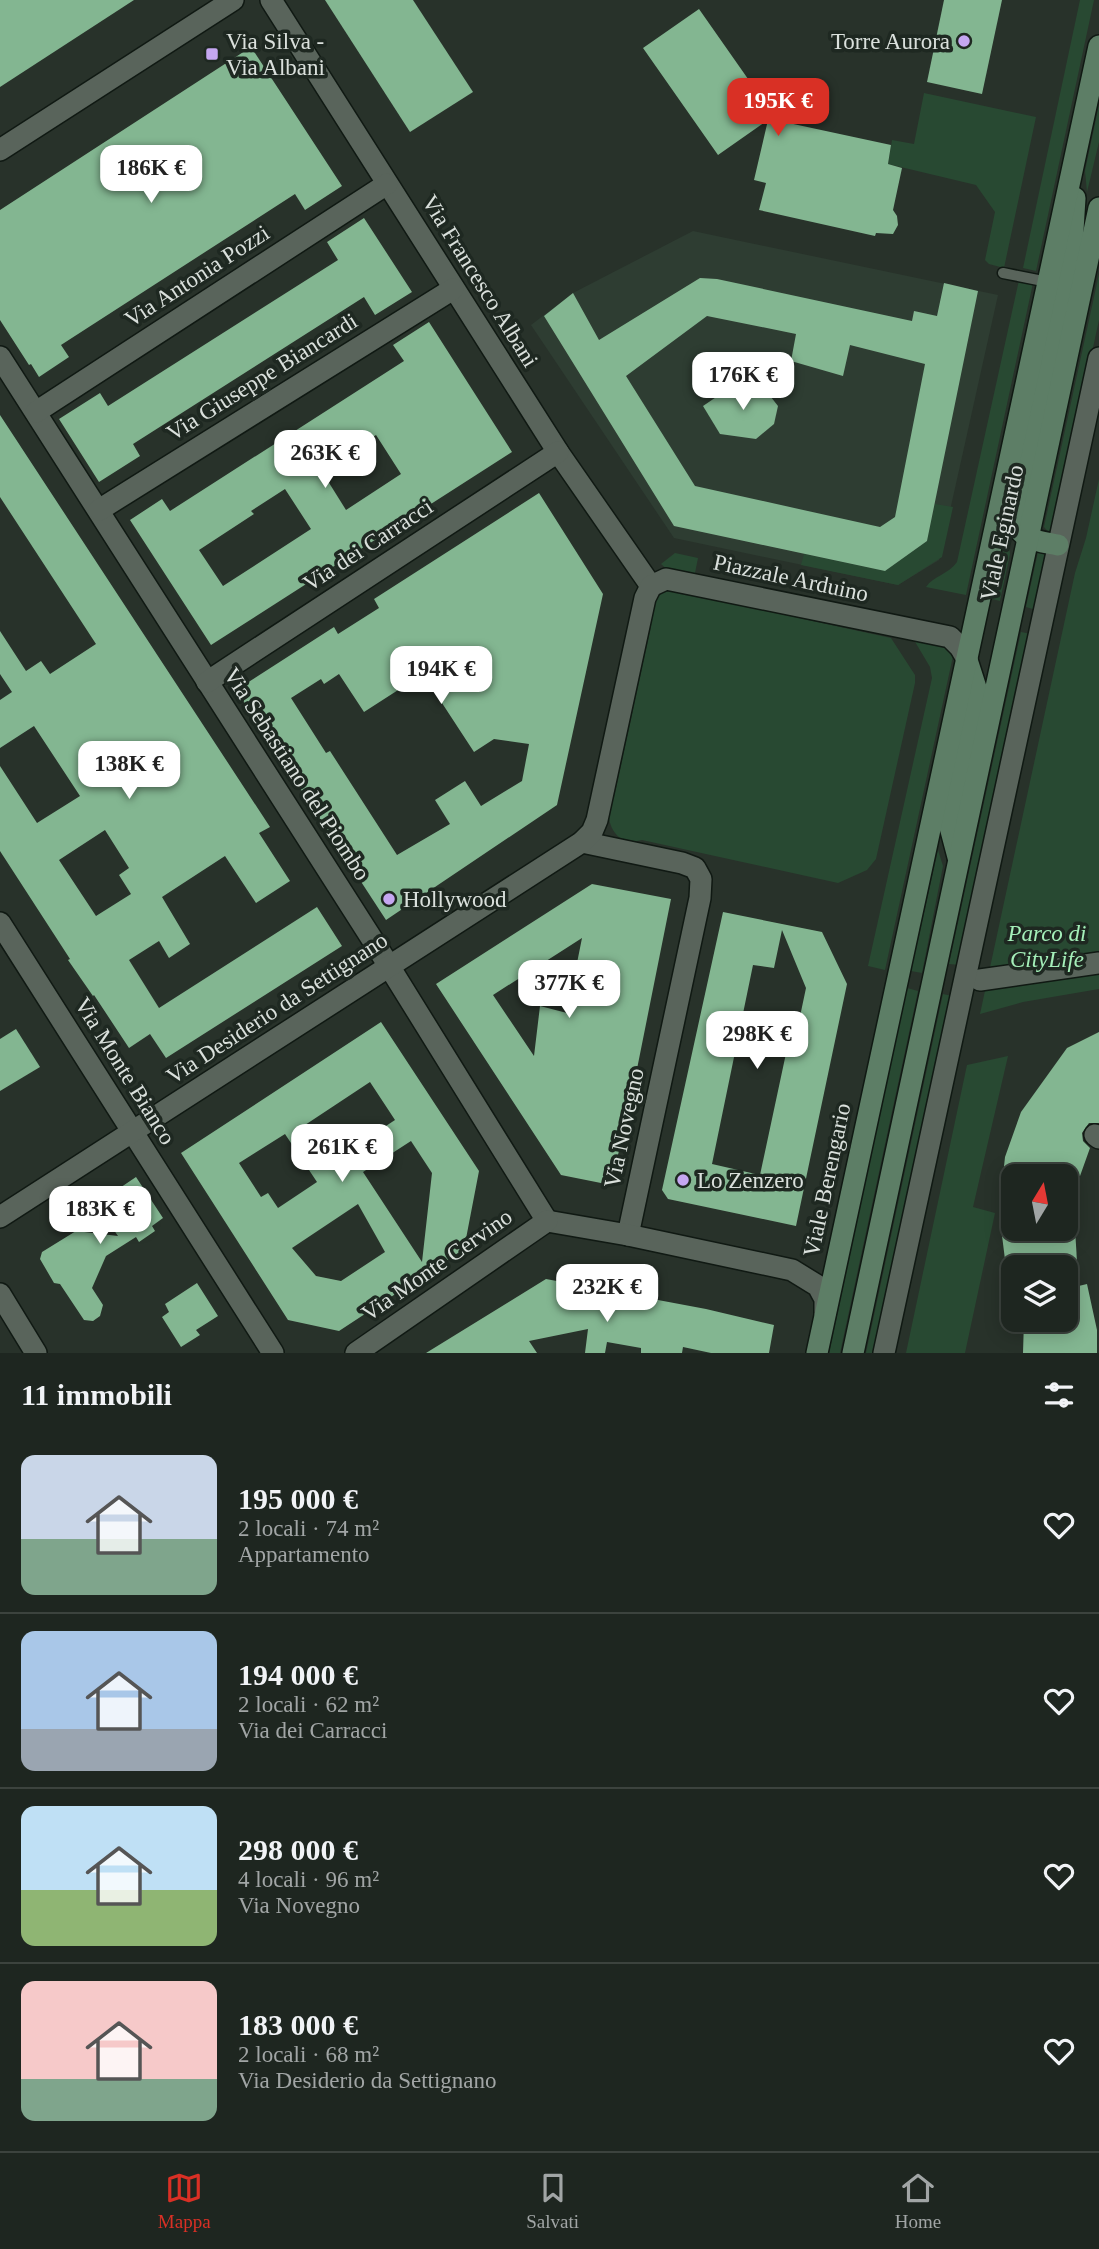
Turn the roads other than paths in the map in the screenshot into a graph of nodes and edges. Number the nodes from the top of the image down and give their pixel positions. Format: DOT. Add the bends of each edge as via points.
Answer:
graph roads {
  1 [pos="233,0"];
  2 [pos="271,0"];
  3 [pos="1099,46"];
  4 [pos="1077,147"];
  5 [pos="0,150"];
  6 [pos="387,184"];
  7 [pos="1099,208"];
  8 [pos="1003,273"];
  9 [pos="1048,282"];
  10 [pos="453,289"];
  11 [pos="0,357"];
  12 [pos="1099,358"];
  13 [pos="36,412"];
  14 [pos="558,452"];
  15 [pos="99,510"];
  16 [pos="1028,538"];
  17 [pos="1058,545"];
  18 [pos="651,586"];
  19 [pos="967,659"];
  20 [pos="207,682"];
  21 [pos="582,842"];
  22 [pos="957,869"];
  23 [pos="0,923"];
  24 [pos="1099,963"];
  25 [pos="390,968"];
  26 [pos="980,980"];
  27 [pos="133,1132"];
  28 [pos="0,1217"];
  29 [pos="547,1221"];
  30 [pos="628,1235"];
  31 [pos="0,1294"];
  32 [pos="825,1314"];
  33 [pos="36,1353"];
  34 [pos="273,1353"];
  35 [pos="356,1353"];
  36 [pos="817,1353"];
  37 [pos="853,1353"];
  38 [pos="884,1353"];
  1 -- 5 [label="street"];
  2 -- 6 [label="street, Via Francesco Albani"];
  3 -- 4 [label="main road, Viale Eginardo"];
  4 -- 9 [label="main road, Viale Eginardo"];
  4 -- 16 [label="main road" via="1073,240 1015,518 1019,532"];
  6 -- 10 [label="street, Via Francesco Albani"];
  6 -- 13 [label="street, Via Antonia Pozzi"];
  7 -- 16 [label="main road, Viale Eginardo"];
  8 -- 9 [label="lane"];
  9 -- 19 [label="main road, Viale Eginardo"];
  10 -- 14 [label="street, Via Francesco Albani"];
  10 -- 15 [label="street, Via Giuseppe Biancardi"];
  11 -- 13 [label="street, Via Sebastiano del Piombo"];
  12 -- 17 [label="street"];
  13 -- 15 [label="street, Via Sebastiano del Piombo"];
  14 -- 18 [label="street, Via Francesco Albani"];
  14 -- 20 [label="street, Via dei Carracci"];
  15 -- 20 [label="street, Via Sebastiano del Piombo"];
  16 -- 17 [label="main road"];
  16 -- 22 [label="main road, Viale Eginardo"];
  17 -- 38 [label="street"];
  18 -- 19 [label="street, Piazzale Arduino" via="666,579 950,637"];
  18 -- 21 [label="street" via="597,820"];
  19 -- 22 [label="main road" via="977,691 949,823"];
  19 -- 32 [label="main road, Viale Berengario"];
  20 -- 25 [label="street, Via Sebastiano del Piombo"];
  21 -- 25 [label="street, Via Desiderio da Settignano"];
  21 -- 30 [label="street, Via Novegno" via="695,868 701,879"];
  22 -- 37 [label="main road"];
  23 -- 27 [label="street, Via Monte Bianco"];
  24 -- 26 [label="street"];
  25 -- 27 [label="street, Via Desiderio da Settignano"];
  25 -- 29 [label="street, Via Sebastiano del Piombo"];
  27 -- 28 [label="street, Via Desiderio da Settignano"];
  27 -- 34 [label="street, Via Monte Bianco"];
  29 -- 30 [label="street"];
  29 -- 35 [label="street, Via Monte Cervino"];
  30 -- 32 [label="street" via="799,1273 818,1286 825,1299"];
  31 -- 33 [label="street"];
  32 -- 36 [label="main road, Viale Berengario"];
}
